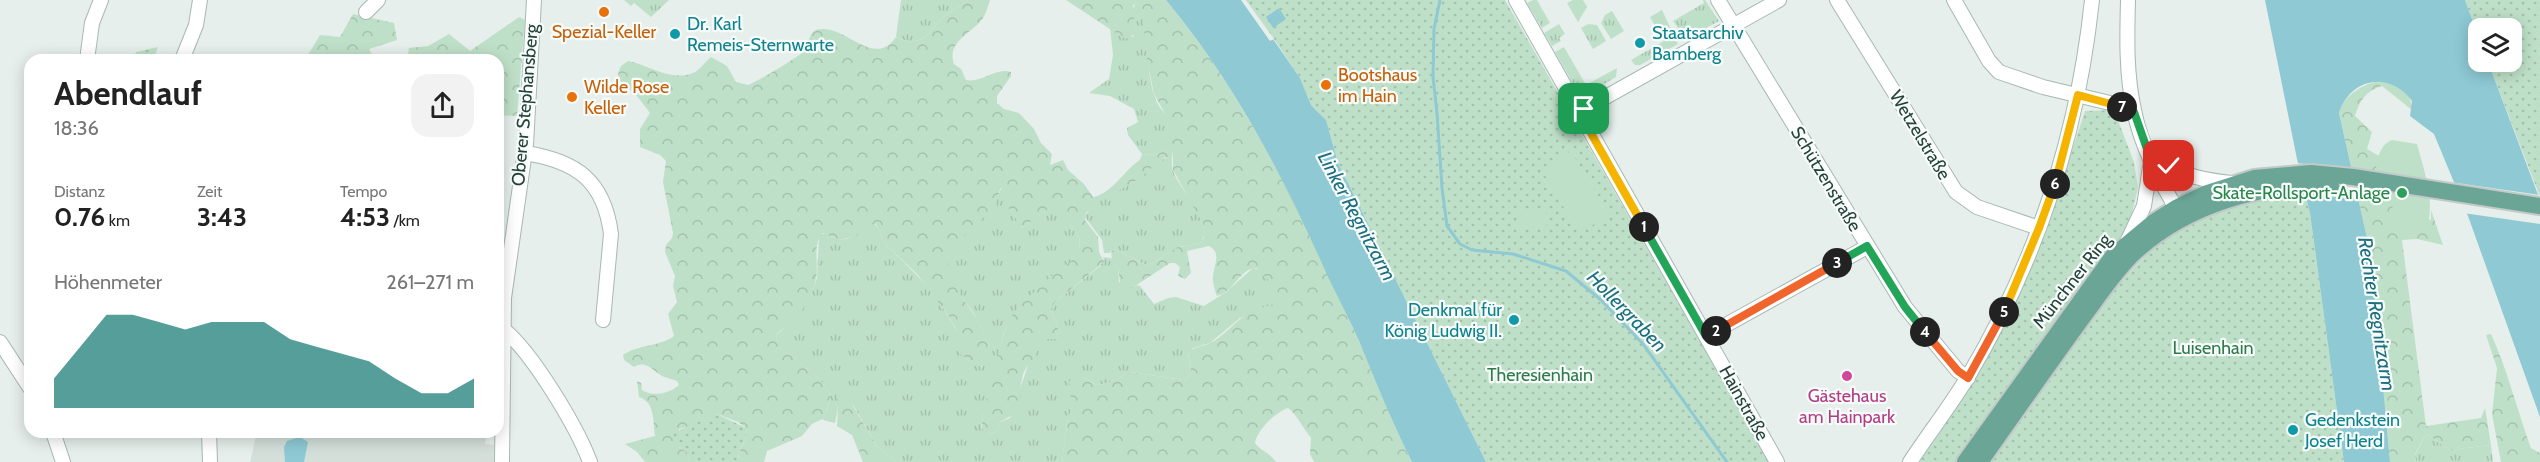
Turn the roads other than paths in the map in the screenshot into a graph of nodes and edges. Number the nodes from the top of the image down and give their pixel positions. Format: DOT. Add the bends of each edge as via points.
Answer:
graph roads {
  1 [pos="101,0"];
  2 [pos="378,0"];
  3 [pos="534,0"];
  4 [pos="1516,0"];
  5 [pos="1718,0"];
  6 [pos="1779,0"];
  7 [pos="1837,0"];
  8 [pos="1954,0"];
  9 [pos="2092,0"];
  10 [pos="2128,0"];
  11 [pos="202,1"];
  12 [pos="366,12"];
  13 [pos="1732,25"];
  14 [pos="88,54"];
  15 [pos="184,54"];
  16 [pos="2078,95"];
  17 [pos="1579,112"];
  18 [pos="2134,112"];
  19 [pos="525,153"];
  20 [pos="2149,154"];
  21 [pos="2270,182"];
  22 [pos="2232,183"];
  23 [pos="2540,206"];
  24 [pos="2179,214"];
  25 [pos="2540,214"];
  26 [pos="2039,228"];
  27 [pos="2127,242"];
  28 [pos="1867,246"];
  29 [pos="504,314"];
  30 [pos="603,320"];
  31 [pos="504,330"];
  32 [pos="1706,336"];
  33 [pos="0,342"];
  34 [pos="1968,378"];
  35 [pos="24,379"];
  36 [pos="55,438"];
  37 [pos="209,438"];
  38 [pos="502,438"];
  39 [pos="63,462"];
  40 [pos="210,462"];
  41 [pos="502,462"];
  42 [pos="590,462"];
  43 [pos="1777,462"];
  44 [pos="1910,462"];
  45 [pos="1965,462"];
  46 [pos="1980,462"];
  1 -- 14 [label="street" via="92,23"];
  2 -- 12 [label="street"];
  3 -- 19 [label="street, Oberer Stephansberg"];
  4 -- 17 [label="street, Hainstraße"];
  5 -- 13 [label="street, Schützenstraße"];
  6 -- 13 [label="street"];
  7 -- 26 [label="street, Wetzelstraße" via="1956,192 1977,207"];
  8 -- 16 [label="street" via="1998,72"];
  9 -- 16 [label="street"];
  10 -- 18 [label="street" via="2127,56"];
  11 -- 15 [label="street"];
  13 -- 17 [label="street"];
  13 -- 28 [label="street, Schützenstraße"];
  16 -- 18 [label="street"];
  16 -- 26 [label="street"];
  17 -- 32 [label="street, Hainstraße"];
  18 -- 20 [label="street"];
  19 -- 29 [label="street, Oberer Stephansberg"];
  19 -- 30 [label="street" via="575,168 601,197 611,234"];
  20 -- 22 [label="street" via="2179,172"];
  20 -- 24 [label="street"];
  20 -- 27 [label="street" via="2144,206"];
  21 -- 22 [label="main road, Münchner Ring"];
  21 -- 23 [label="main road, Münchner Ring" via="2330,175"];
  21 -- 24 [label="main road, Münchner Ring"];
  21 -- 25 [label="main road, Münchner Ring" via="2354,187"];
  22 -- 24 [label="main road, Münchner Ring"];
  24 -- 27 [label="main road, Münchner Ring"];
  24 -- 46 [label="main road, Münchner Ring" via="2119,269"];
  26 -- 34 [label="street" via="2016,287"];
  27 -- 45 [label="main road, Münchner Ring" via="2098,275"];
  28 -- 32 [label="street"];
  28 -- 34 [label="street, Schützenstraße" via="1914,319"];
  31 -- 42 [label="street" via="526,354 564,409"];
  32 -- 43 [label="street, Hainstraße"];
  33 -- 35 [label="street"];
  34 -- 44 [label="street"];
  36 -- 39 [label="street"];
  37 -- 40 [label="street"];
  38 -- 41 [label="street, Oberer Stephansberg"];
}
